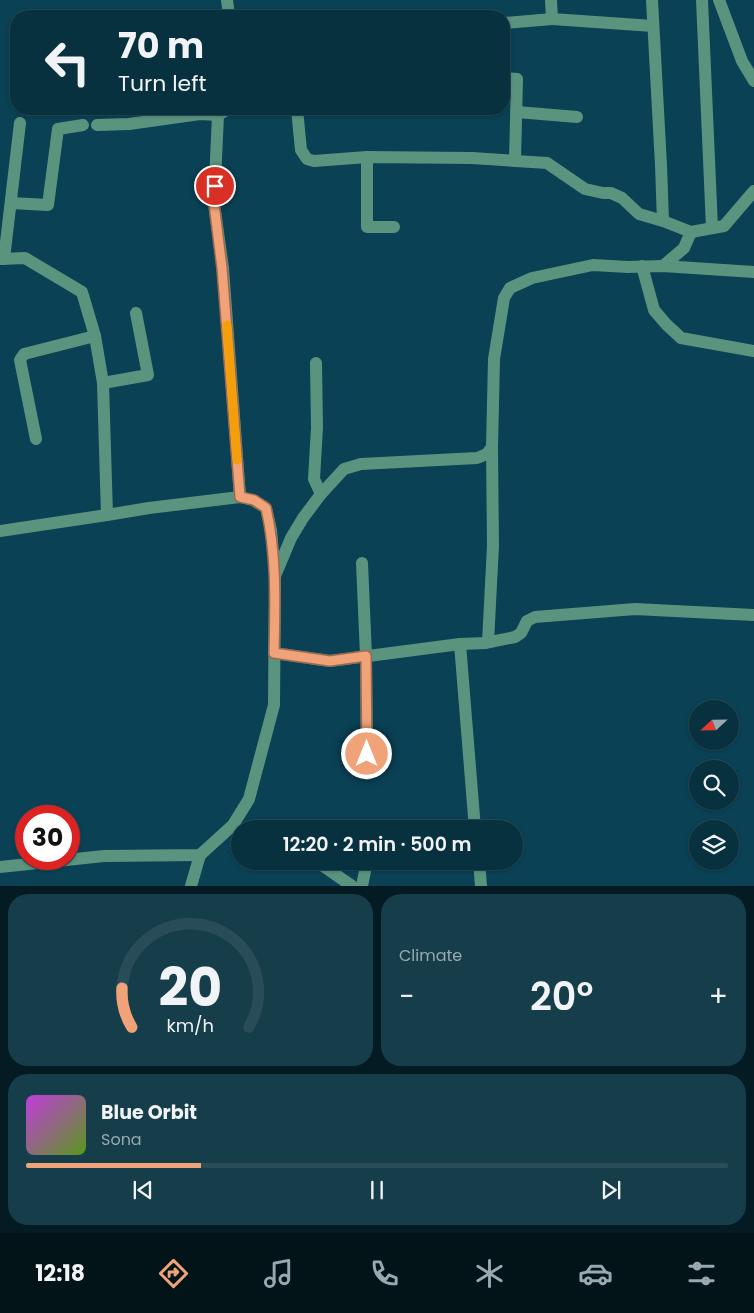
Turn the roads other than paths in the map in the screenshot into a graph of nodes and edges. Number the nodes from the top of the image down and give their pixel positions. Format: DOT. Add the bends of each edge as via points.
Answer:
graph roads {
  1 [pos="551,0"];
  2 [pos="652,0"];
  3 [pos="702,0"];
  4 [pos="719,0"];
  5 [pos="552,19"];
  6 [pos="510,22"];
  7 [pos="653,26"];
  8 [pos="510,78"];
  9 [pos="754,81"];
  10 [pos="517,112"];
  11 [pos="193,115"];
  12 [pos="223,115"];
  13 [pos="298,115"];
  14 [pos="577,118"];
  15 [pos="20,123"];
  16 [pos="83,125"];
  17 [pos="97,125"];
  18 [pos="367,157"];
  19 [pos="515,160"];
  20 [pos="754,191"];
  21 [pos="11,203"];
  22 [pos="662,221"];
  23 [pos="394,227"];
  24 [pos="712,228"];
  25 [pos="691,232"];
  26 [pos="2,259"];
  27 [pos="642,266"];
  28 [pos="663,266"];
  29 [pos="754,272"];
  30 [pos="136,313"];
  31 [pos="95,336"];
  32 [pos="754,351"];
  33 [pos="316,363"];
  34 [pos="103,383"];
  35 [pos="36,439"];
  36 [pos="492,447"];
  37 [pos="321,494"];
  38 [pos="240,497"];
  39 [pos="107,515"];
  40 [pos="0,531"];
  41 [pos="362,563"];
  42 [pos="275,576"];
  43 [pos="754,615"];
  44 [pos="488,642"];
  45 [pos="460,644"];
  46 [pos="274,653"];
  47 [pos="366,656"];
  48 [pos="367,774"];
  49 [pos="241,820"];
  50 [pos="474,820"];
  51 [pos="231,832"];
  52 [pos="200,855"];
  53 [pos="0,867"];
  54 [pos="329,870"];
  55 [pos="365,870"];
  56 [pos="480,870"];
  57 [pos="191,886"];
  58 [pos="352,886"];
  59 [pos="362,886"];
  60 [pos="481,886"];
  1 -- 5 [label="street"];
  2 -- 7 [label="street"];
  3 -- 24 [label="street"];
  4 -- 9 [label="street" via="742,61"];
  5 -- 6 [label="street"];
  5 -- 7 [label="street"];
  7 -- 22 [label="street"];
  8 -- 10 [label="street" via="517,79"];
  10 -- 14 [label="street"];
  10 -- 19 [label="street"];
  11 -- 17 [label="street"];
  12 -- 38 [label="street" via="214,204"];
  13 -- 18 [label="street" via="301,150 307,159"];
  15 -- 21 [label="street"];
  16 -- 21 [label="street" via="58,128 48,205"];
  18 -- 19 [label="street"];
  18 -- 23 [label="street" via="368,228"];
  19 -- 22 [label="street" via="547,163 585,189 611,193 622,198 639,214"];
  20 -- 24 [label="street" via="724,226"];
  21 -- 26 [label="street"];
  22 -- 25 [label="street"];
  24 -- 25 [label="street"];
  25 -- 28 [label="street" via="684,248"];
  26 -- 31 [label="street" via="25,258 82,292"];
  27 -- 28 [label="street"];
  27 -- 32 [label="street" via="654,310 681,338"];
  27 -- 36 [label="street" via="593,265 532,278 510,288 504,298 494,359"];
  28 -- 29 [label="street"];
  30 -- 34 [label="street" via="148,375"];
  31 -- 34 [label="street"];
  31 -- 35 [label="street" via="24,354 20,360"];
  33 -- 37 [label="street" via="314,479"];
  34 -- 39 [label="street"];
  36 -- 37 [label="street" via="487,454 477,458 362,464 344,470"];
  36 -- 44 [label="street" via="493,546"];
  37 -- 42 [label="street" via="291,538"];
  38 -- 39 [label="street"];
  38 -- 42 [label="street" via="254,500 266,508"];
  39 -- 40 [label="street"];
  41 -- 47 [label="street"];
  42 -- 46 [label="street"];
  43 -- 44 [label="street" via="635,608 535,617 527,621 521,633"];
  44 -- 45 [label="street"];
  45 -- 47 [label="street"];
  45 -- 50 [label="street"];
  46 -- 47 [label="street" via="330,661"];
  46 -- 49 [label="street" via="274,705"];
  47 -- 48 [label="street"];
  51 -- 52 [label="street"];
  52 -- 53 [label="street" via="104,856"];
  52 -- 57 [label="street"];
  54 -- 58 [label="street"];
  55 -- 59 [label="street"];
  56 -- 60 [label="street"];
}
